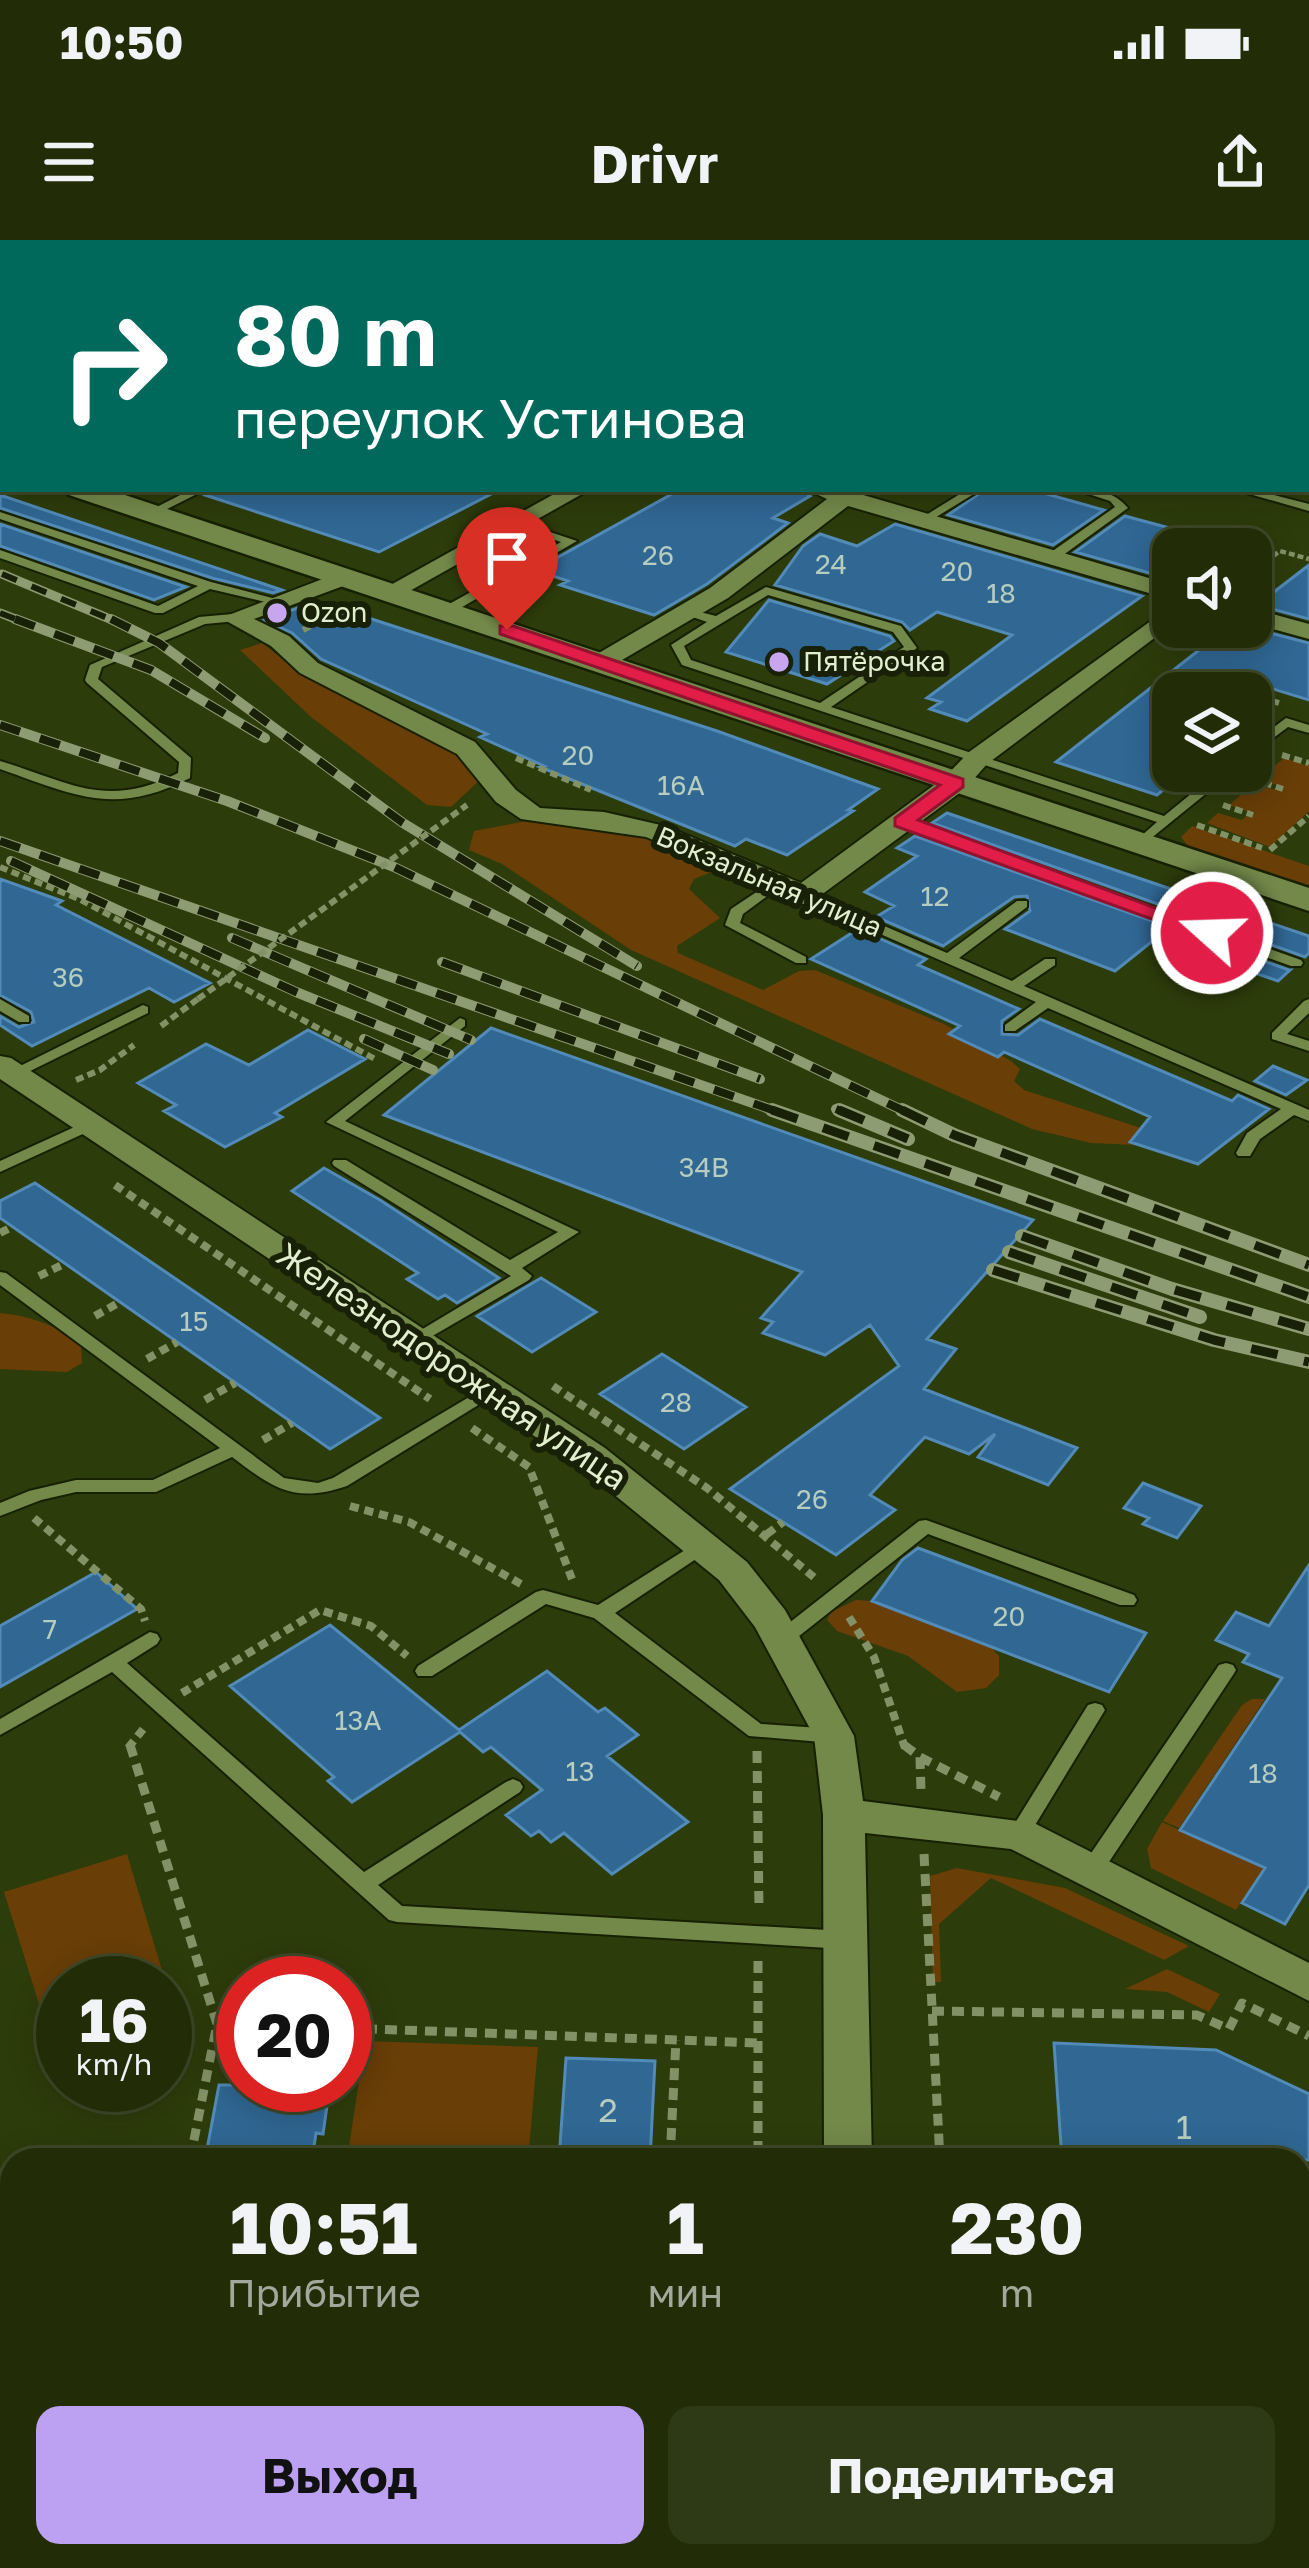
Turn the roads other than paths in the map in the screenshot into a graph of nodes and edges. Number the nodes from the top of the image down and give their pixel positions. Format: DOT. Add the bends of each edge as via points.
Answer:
graph roads {
  1 [pos="88,492"];
  2 [pos="195,492"];
  3 [pos="575,492"];
  4 [pos="827,492"];
  5 [pos="971,492"];
  6 [pos="1090,492"];
  7 [pos="1249,492"];
  8 [pos="845,497"];
  9 [pos="1309,508"];
  10 [pos="151,513"];
  11 [pos="0,515"];
  12 [pos="924,520"];
  13 [pos="516,524"];
  14 [pos="0,554"];
  15 [pos="1051,558"];
  16 [pos="346,577"];
  17 [pos="208,585"];
  18 [pos="1152,587"];
  19 [pos="390,592"];
  20 [pos="278,601"];
  21 [pos="446,611"];
  22 [pos="688,611"];
  23 [pos="233,618"];
  24 [pos="717,621"];
  25 [pos="1272,621"];
  26 [pos="1152,627"];
  27 [pos="1309,632"];
  28 [pos="602,662"];
  29 [pos="802,686"];
  30 [pos="787,696"];
  31 [pos="821,708"];
  32 [pos="1309,729"];
  33 [pos="1272,734"];
  34 [pos="0,765"];
  35 [pos="967,771"];
  36 [pos="1202,792"];
  37 [pos="1169,819"];
  38 [pos="903,822"];
  39 [pos="1139,844"];
  40 [pos="789,889"];
  41 [pos="1309,900"];
  42 [pos="1022,904"];
  43 [pos="948,959"];
  44 [pos="801,960"];
  45 [pos="1050,962"];
  46 [pos="1296,963"];
  47 [pos="1011,988"];
  48 [pos="1046,1002"];
  49 [pos="0,1004"];
  50 [pos="1309,1004"];
  51 [pos="142,1010"];
  52 [pos="24,1018"];
  53 [pos="460,1023"];
  54 [pos="1010,1028"];
  55 [pos="1309,1046"];
  56 [pos="7,1069"];
  57 [pos="1301,1112"];
  58 [pos="92,1124"];
  59 [pos="1244,1153"];
  60 [pos="340,1163"];
  61 [pos="0,1167"];
  62 [pos="509,1268"];
  63 [pos="0,1277"];
  64 [pos="417,1340"];
  65 [pos="492,1391"];
  66 [pos="232,1450"];
  67 [pos="8,1506"];
  68 [pos="704,1544"];
  69 [pos="1127,1600"];
  70 [pos="592,1611"];
  71 [pos="150,1639"];
  72 [pos="782,1639"];
  73 [pos="113,1662"];
  74 [pos="1226,1670"];
  75 [pos="425,1671"];
  76 [pos="1096,1710"];
  77 [pos="0,1728"];
  78 [pos="834,1736"];
  79 [pos="513,1787"];
  80 [pos="844,1815"];
  81 [pos="1019,1834"];
  82 [pos="1090,1870"];
  83 [pos="363,1884"];
  84 [pos="845,1940"];
  85 [pos="1309,1984"];
  86 [pos="848,2148"];
  1 -- 10 [label="street"];
  2 -- 10 [label="lane"];
  3 -- 13 [label="street"];
  4 -- 8 [label="street"];
  5 -- 12 [label="lane"];
  6 -- 15 [label="lane" via="1114,499 1120,512"];
  7 -- 9 [label="lane"];
  8 -- 12 [label="street"];
  8 -- 22 [label="street"];
  10 -- 16 [label="street"];
  11 -- 17 [label="lane"];
  12 -- 15 [label="street"];
  13 -- 19 [label="street"];
  13 -- 21 [label="lane" via="571,541"];
  14 -- 17 [label="lane" via="159,610"];
  15 -- 18 [label="street"];
  16 -- 19 [label="street"];
  16 -- 20 [label="street"];
  17 -- 20 [label="lane"];
  19 -- 21 [label="street"];
  20 -- 23 [label="street"];
  21 -- 28 [label="street"];
  22 -- 24 [label="lane"];
  22 -- 28 [label="street"];
  23 -- 34 [label="lane" via="203,620 108,657 91,680 186,760 184,775 155,793 110,800"];
  23 -- 40 [label="street, Вокзальная улица" via="280,641 309,668 466,748 525,812 648,829"];
  24 -- 30 [label="lane" via="677,646 686,662"];
  24 -- 31 [label="lane" via="766,591 897,628 911,648"];
  25 -- 27 [label="street"];
  26 -- 35 [label="street"];
  28 -- 35 [label="street"];
  29 -- 30 [label="lane"];
  30 -- 31 [label="lane"];
  31 -- 35 [label="lane"];
  32 -- 33 [label="lane" via="1286,722"];
  35 -- 37 [label="lane"];
  35 -- 38 [label="street"];
  35 -- 39 [label="street"];
  36 -- 37 [label="lane"];
  37 -- 39 [label="lane"];
  38 -- 40 [label="street"];
  38 -- 46 [label="lane"];
  39 -- 41 [label="street"];
  40 -- 43 [label="lane, Вокзальная улица"];
  40 -- 44 [label="lane" via="736,912 732,925"];
  42 -- 43 [label="lane"];
  43 -- 47 [label="lane, Вокзальная улица"];
  45 -- 47 [label="lane"];
  47 -- 48 [label="lane, Вокзальная улица"];
  48 -- 54 [label="lane"];
  48 -- 57 [label="lane, Вокзальная улица"];
  49 -- 52 [label="lane"];
  50 -- 55 [label="lane" via="1277,1036"];
  51 -- 56 [label="lane"];
  53 -- 62 [label="lane" via="334,1122 571,1232"];
  56 -- 58 [label="street, Железнодорожная улица"];
  57 -- 59 [label="lane" via="1253,1136"];
  58 -- 61 [label="lane"];
  58 -- 64 [label="street, Железнодорожная улица"];
  60 -- 62 [label="lane"];
  62 -- 64 [label="lane" via="523,1276"];
  63 -- 66 [label="lane"];
  64 -- 65 [label="street, Железнодорожная улица"];
  65 -- 66 [label="lane" via="340,1482 279,1484"];
  65 -- 68 [label="street, Железнодорожная улица"];
  66 -- 67 [label="lane" via="156,1486 76,1486"];
  68 -- 70 [label="lane"];
  68 -- 72 [label="street, Железнодорожная улица" via="734,1570"];
  69 -- 72 [label="lane" via="926,1526"];
  70 -- 75 [label="lane" via="543,1597"];
  70 -- 78 [label="lane" via="756,1732"];
  71 -- 73 [label="lane"];
  72 -- 78 [label="street, Железнодорожная улица"];
  73 -- 77 [label="lane"];
  73 -- 83 [label="lane"];
  74 -- 82 [label="lane"];
  76 -- 81 [label="lane"];
  78 -- 80 [label="street"];
  79 -- 83 [label="lane"];
  80 -- 81 [label="street"];
  80 -- 84 [label="street"];
  81 -- 82 [label="street"];
  82 -- 85 [label="street"];
  83 -- 84 [label="lane" via="397,1914"];
  84 -- 86 [label="street"];
}
